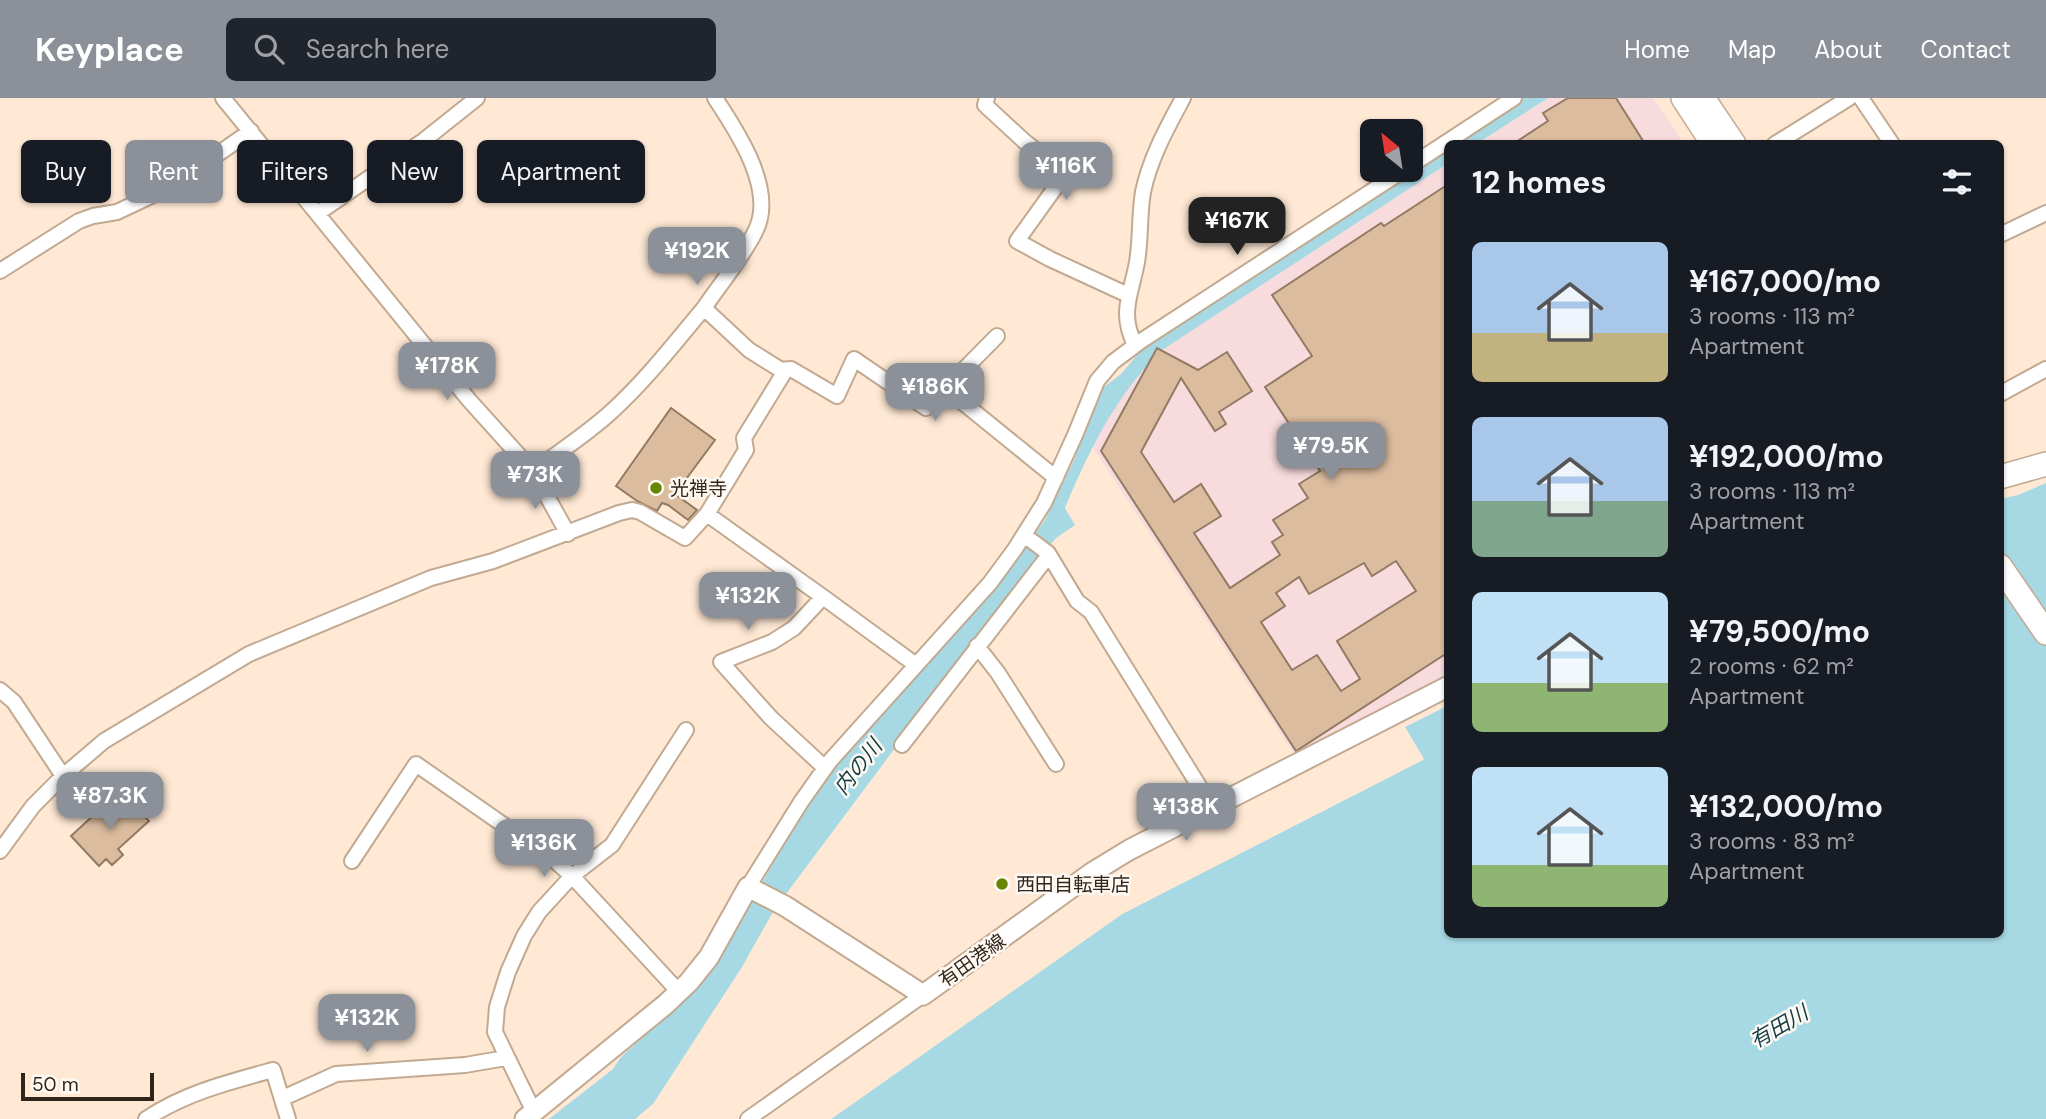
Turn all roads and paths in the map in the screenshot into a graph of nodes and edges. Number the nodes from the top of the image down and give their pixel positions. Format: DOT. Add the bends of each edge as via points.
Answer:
graph roads {
  1 [pos="223,98"];
  2 [pos="477,98"];
  3 [pos="715,98"];
  4 [pos="987,98"];
  5 [pos="1183,98"];
  6 [pos="1514,98"];
  7 [pos="1666,98"];
  8 [pos="1683,98"];
  9 [pos="1703,98"];
  10 [pos="1849,98"];
  11 [pos="1861,98"];
  12 [pos="251,131"];
  13 [pos="1450,140"];
  14 [pos="1692,140"];
  15 [pos="1710,140"];
  16 [pos="1731,140"];
  17 [pos="1781,140"];
  18 [pos="1889,140"];
  19 [pos="1444,144"];
  20 [pos="1423,158"];
  21 [pos="1386,182"];
  22 [pos="318,213"];
  23 [pos="2046,213"];
  24 [pos="2004,234"];
  25 [pos="0,271"];
  26 [pos="1128,295"];
  27 [pos="705,308"];
  28 [pos="997,335"];
  29 [pos="1135,345"];
  30 [pos="2046,369"];
  31 [pos="785,371"];
  32 [pos="945,388"];
  33 [pos="2004,392"];
  34 [pos="2039,466"];
  35 [pos="2004,469"];
  36 [pos="533,471"];
  37 [pos="2004,476"];
  38 [pos="1056,478"];
  39 [pos="707,514"];
  40 [pos="568,534"];
  41 [pos="1026,536"];
  42 [pos="1049,554"];
  43 [pos="2004,572"];
  44 [pos="822,597"];
  45 [pos="2046,633"];
  46 [pos="977,646"];
  47 [pos="916,665"];
  48 [pos="1444,689"];
  49 [pos="0,690"];
  50 [pos="686,730"];
  51 [pos="902,745"];
  52 [pos="1056,764"];
  53 [pos="825,768"];
  54 [pos="63,776"];
  55 [pos="1212,807"];
  56 [pos="0,851"];
  57 [pos="352,861"];
  58 [pos="572,876"];
  59 [pos="752,889"];
  60 [pos="679,992"];
  61 [pos="923,995"];
  62 [pos="506,1058"];
  63 [pos="283,1098"];
  64 [pos="529,1115"];
  65 [pos="146,1119"];
  66 [pos="288,1119"];
  67 [pos="748,1119"];
  1 -- 12 [label="street"];
  2 -- 22 [label="street"];
  3 -- 27 [label="street" via="753,165 761,214 757,230"];
  4 -- 26 [label="street" via="985,105 1065,174 1017,241"];
  5 -- 26 [label="street" via="1146,181 1137,261"];
  6 -- 13 [label="street"];
  7 -- 14 [label="highway"];
  8 -- 15 [label="highway"];
  9 -- 16 [label="highway"];
  10 -- 17 [label="street"];
  11 -- 18 [label="street"];
  12 -- 22 [label="street"];
  12 -- 25 [label="street" via="172,186 117,212 79,221"];
  19 -- 20 [label="street"];
  21 -- 29 [label="street"];
  22 -- 36 [label="street" via="461,391"];
  23 -- 24 [label="street"];
  26 -- 29 [label="street" via="1126,318"];
  27 -- 31 [label="street" via="749,350"];
  27 -- 36 [label="street" via="611,412"];
  28 -- 32 [label="street"];
  29 -- 38 [label="street" via="1097,381"];
  30 -- 33 [label="street"];
  31 -- 32 [label="street" via="791,369 837,396 854,359 926,408"];
  31 -- 39 [label="street" via="744,438 746,450"];
  32 -- 38 [label="street"];
  34 -- 35 [label="highway"];
  34 -- 37 [label="highway"];
  36 -- 40 [label="street"];
  38 -- 41 [label="street"];
  39 -- 40 [label="street" via="685,538 632,510"];
  39 -- 44 [label="street"];
  40 -- 54 [label="street" via="431,578 249,654 104,741"];
  41 -- 42 [label="street"];
  41 -- 47 [label="street"];
  42 -- 46 [label="street"];
  42 -- 55 [label="street" via="1077,601 1091,612"];
  43 -- 45 [label="highway"];
  44 -- 47 [label="street"];
  44 -- 53 [label="street" via="794,628 772,642 720,662"];
  46 -- 51 [label="street"];
  46 -- 52 [label="street"];
  47 -- 53 [label="street"];
  48 -- 55 [label="main road, 有田港線"];
  49 -- 54 [label="street"];
  50 -- 58 [label="street" via="611,845"];
  53 -- 59 [label="street"];
  54 -- 56 [label="street" via="33,806"];
  55 -- 61 [label="main road, 有田港線" via="1093,872"];
  57 -- 58 [label="street" via="416,764 505,827 532,840"];
  58 -- 60 [label="street"];
  58 -- 62 [label="street" via="539,912 508,972 495,1022"];
  59 -- 60 [label="main road" via="709,957"];
  59 -- 61 [label="main road, 有田港線"];
  60 -- 64 [label="main road"];
  61 -- 67 [label="street"];
  62 -- 63 [label="street" via="336,1074"];
  62 -- 64 [label="street"];
  63 -- 65 [label="street" via="273,1070 214,1086"];
  63 -- 66 [label="street"];
}
